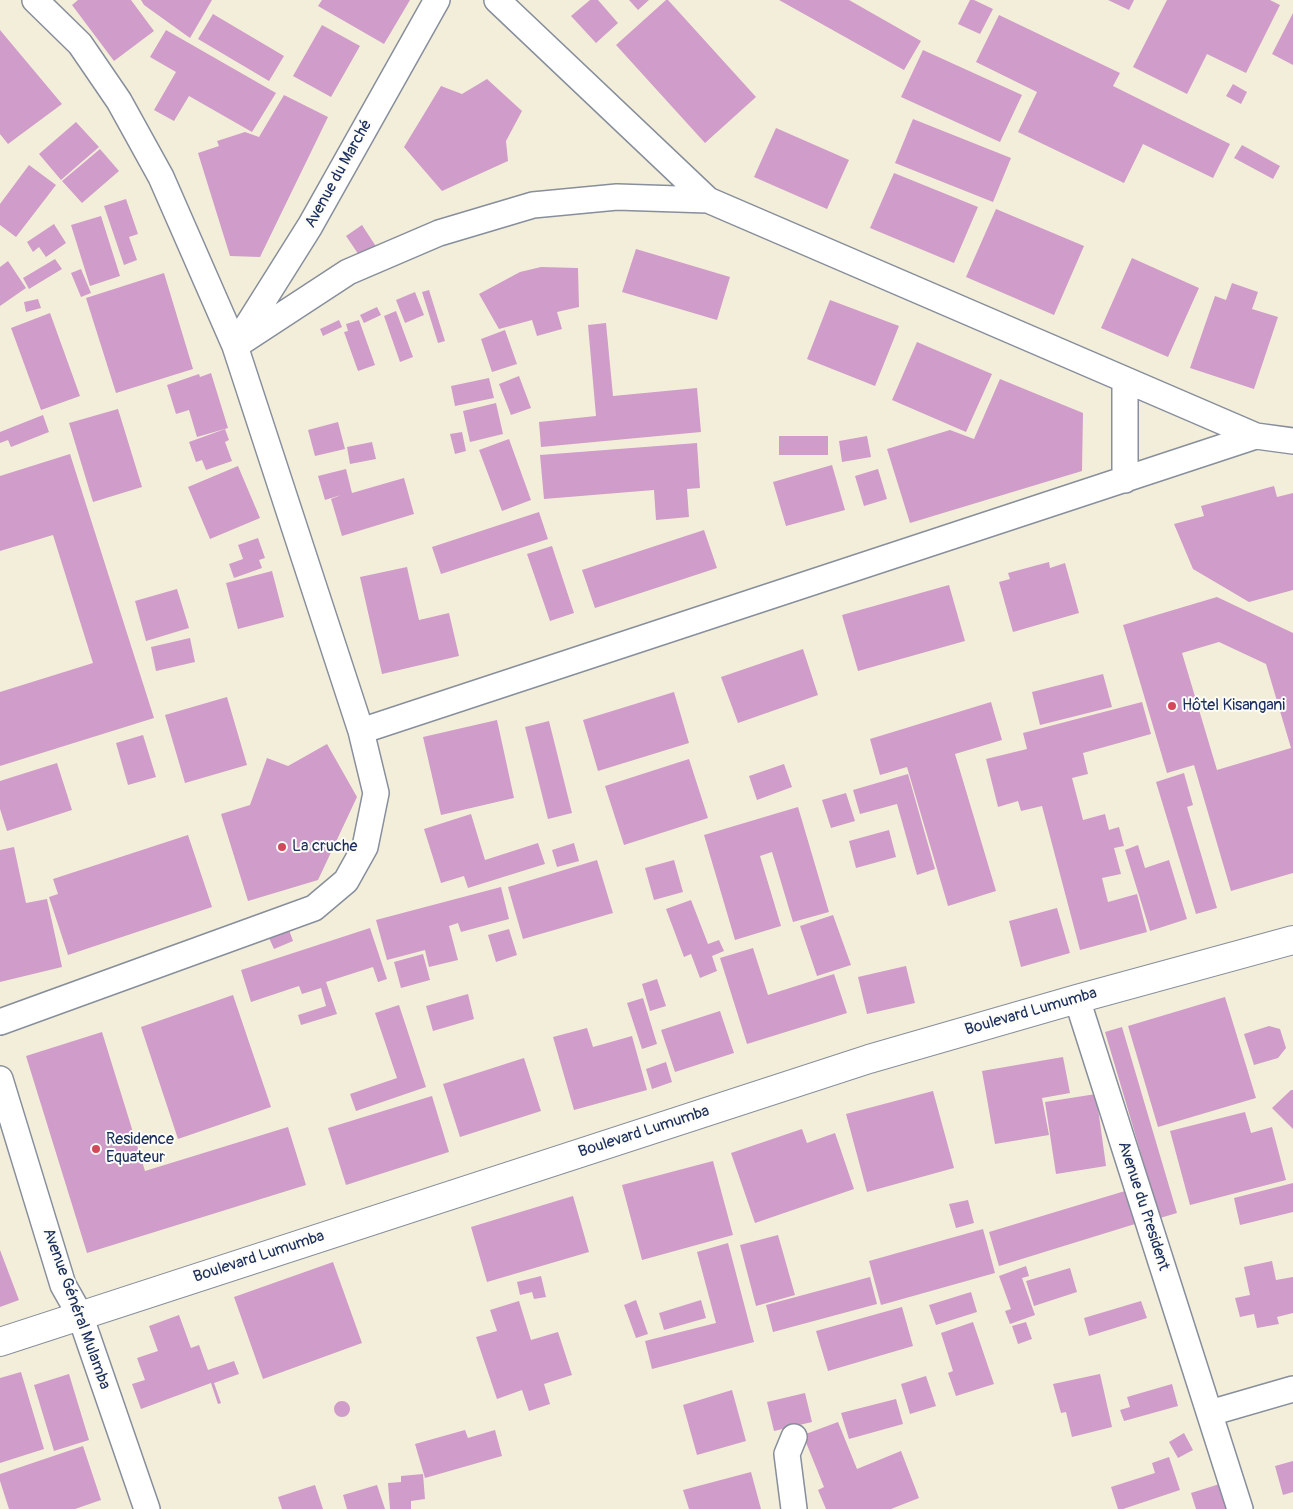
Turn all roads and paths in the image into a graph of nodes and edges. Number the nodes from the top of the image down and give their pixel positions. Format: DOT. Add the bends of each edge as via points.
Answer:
graph roads {
  1 [pos="35,0"];
  2 [pos="437,0"];
  3 [pos="496,0"];
  4 [pos="708,200"];
  5 [pos="235,346"];
  6 [pos="1125,380"];
  7 [pos="1256,436"];
  8 [pos="1293,441"];
  9 [pos="1125,480"];
  10 [pos="361,732"];
  11 [pos="1293,940"];
  12 [pos="1076,999"];
  13 [pos="0,1022"];
  14 [pos="0,1079"];
  15 [pos="80,1315"];
  16 [pos="0,1342"];
  17 [pos="1293,1389"];
  18 [pos="1210,1413"];
  19 [pos="794,1437"];
  20 [pos="147,1509"];
  21 [pos="794,1509"];
  22 [pos="1240,1509"];
  1 -- 5 [label="street" via="80,44 119,101 161,177"];
  2 -- 5 [label="street, Avenue du Marché" via="310,226"];
  3 -- 4 [label="street"];
  4 -- 5 [label="street" via="617,196 533,205 439,233 348,272"];
  4 -- 6 [label="street"];
  5 -- 10 [label="street"];
  6 -- 7 [label="street"];
  6 -- 9 [label="street"];
  7 -- 8 [label="street"];
  7 -- 9 [label="street"];
  9 -- 10 [label="street"];
  10 -- 13 [label="street" via="376,793 365,847 346,881 314,908"];
  11 -- 12 [label="street, Boulevard Lumumba"];
  12 -- 15 [label="street, Boulevard Lumumba" via="870,1059"];
  12 -- 18 [label="street, Avenue du President"];
  14 -- 15 [label="street, Avenue Général Mulamba" via="64,1285"];
  15 -- 16 [label="street, Boulevard Lumumba"];
  15 -- 20 [label="street, Avenue Général Mulamba"];
  17 -- 18 [label="street"];
  18 -- 22 [label="street, Avenue du President"];
  19 -- 21 [label="street" via="787,1454"];
}
